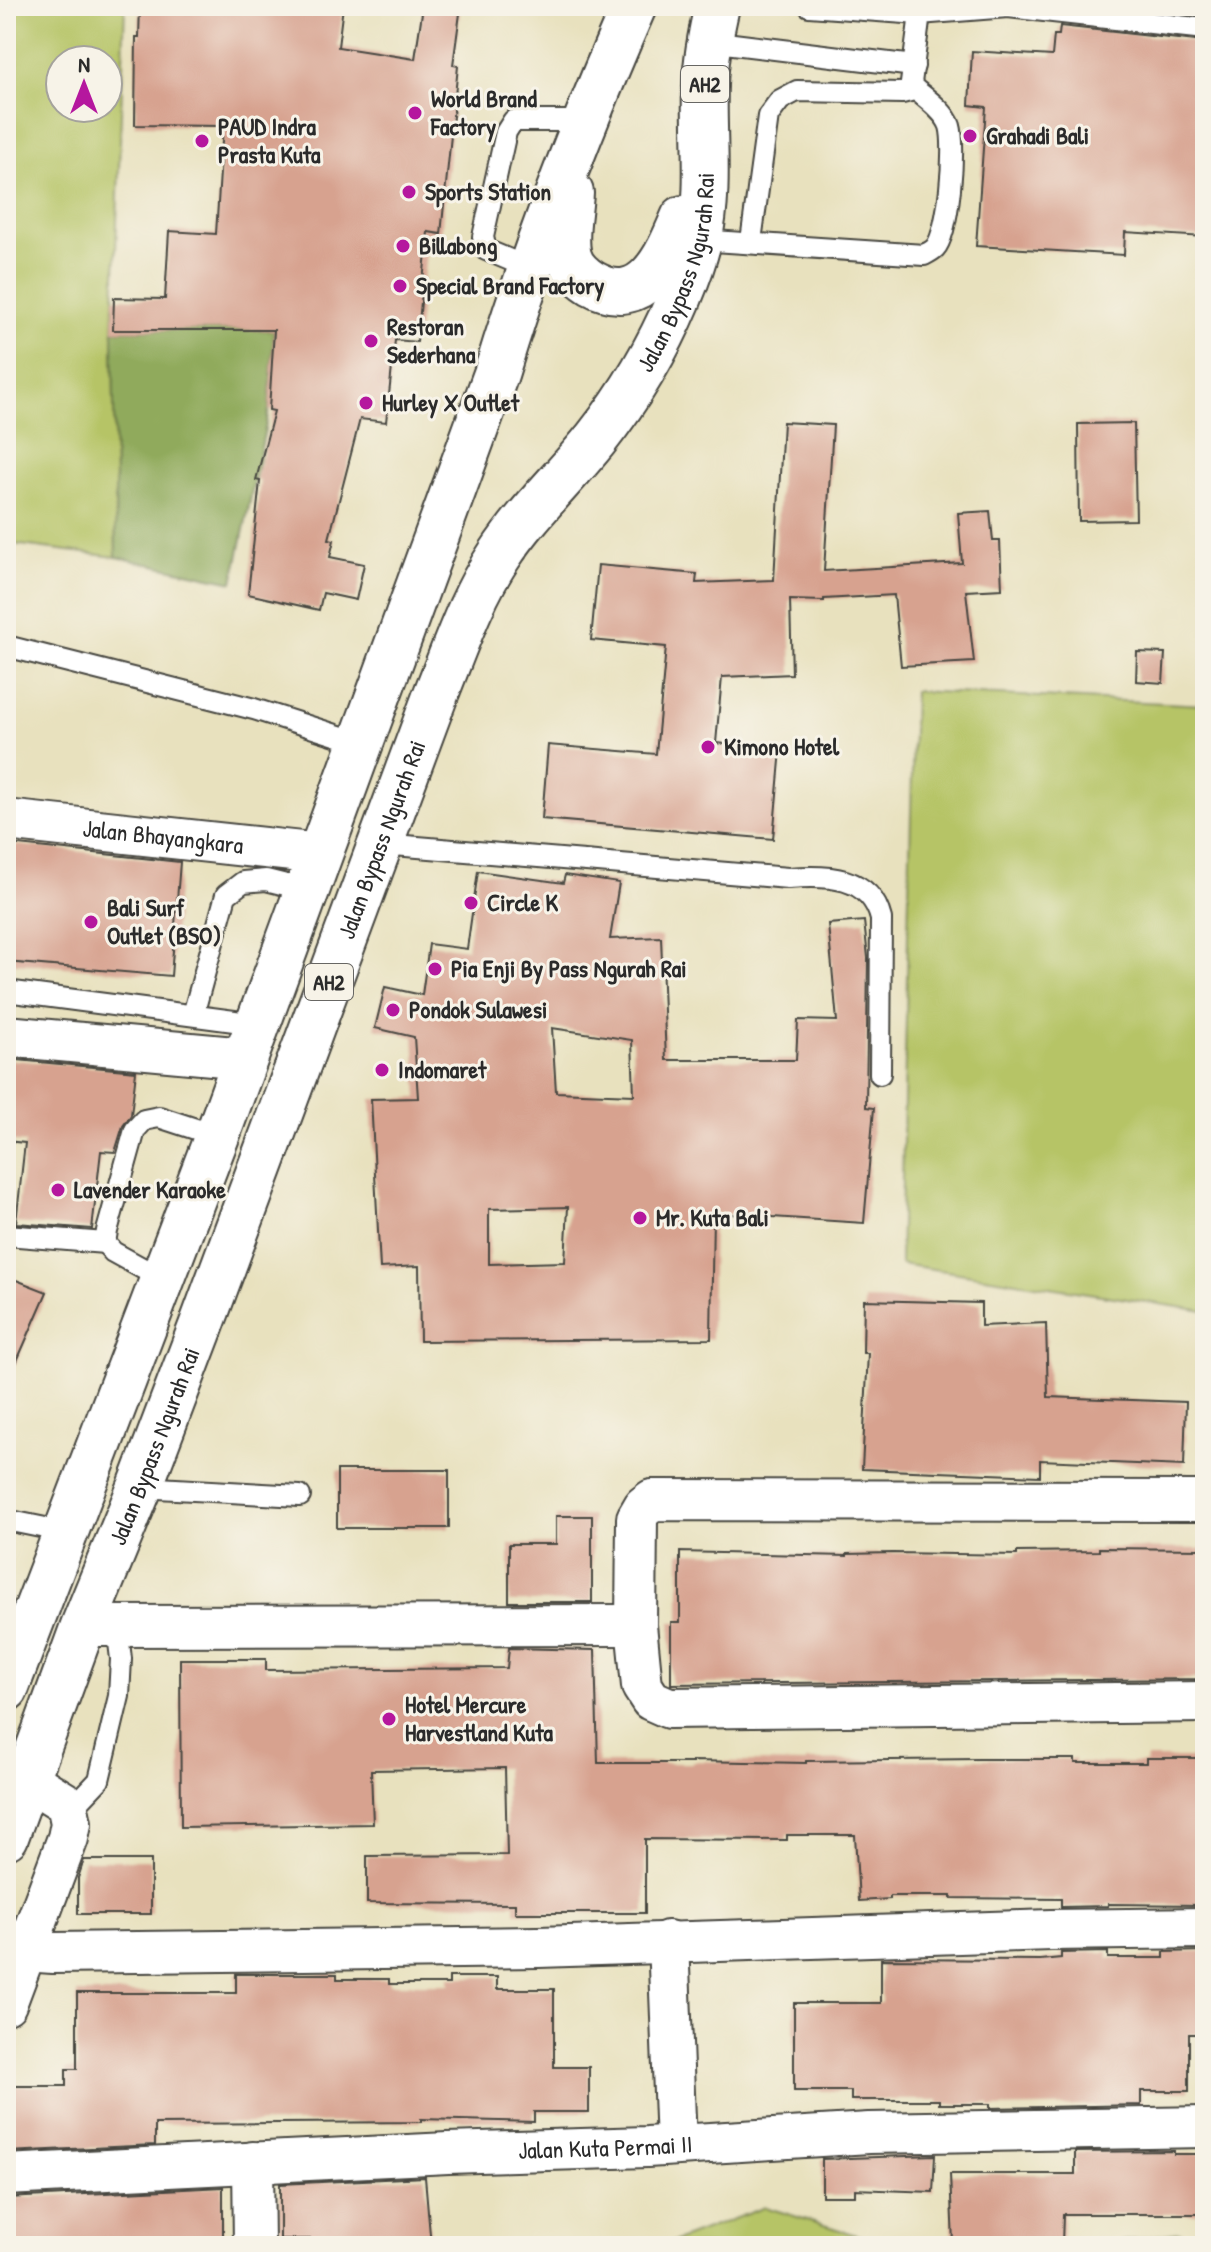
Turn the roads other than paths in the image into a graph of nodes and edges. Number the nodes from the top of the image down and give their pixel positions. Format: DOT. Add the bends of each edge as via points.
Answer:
graph roads {
  1 [pos="634,6"];
  2 [pos="809,6"];
  3 [pos="1053,9"];
  4 [pos="920,10"];
  5 [pos="713,23"];
  6 [pos="1205,29"];
  7 [pos="912,76"];
  8 [pos="579,131"];
  9 [pos="704,164"];
  10 [pos="699,240"];
  11 [pos="751,241"];
  12 [pos="529,268"];
  13 [pos="6,646"];
  14 [pos="361,743"];
  15 [pos="6,820"];
  16 [pos="382,844"];
  17 [pos="313,872"];
  18 [pos="6,991"];
  19 [pos="193,1015"];
  20 [pos="6,1036"];
  21 [pos="251,1041"];
  22 [pos="880,1074"];
  23 [pos="217,1136"];
  24 [pos="6,1235"];
  25 [pos="105,1243"];
  26 [pos="162,1279"];
  27 [pos="140,1487"];
  28 [pos="300,1496"];
  29 [pos="1205,1501"];
  30 [pos="6,1520"];
  31 [pos="65,1532"];
  32 [pos="636,1625"];
  33 [pos="100,1626"];
  34 [pos="6,1689"];
  35 [pos="1205,1702"];
  36 [pos="27,1779"];
  37 [pos="67,1804"];
  38 [pos="6,1837"];
  39 [pos="1205,1928"];
  40 [pos="668,1941"];
  41 [pos="25,1951"];
  42 [pos="6,2004"];
  43 [pos="1205,2127"];
  44 [pos="676,2144"];
  45 [pos="253,2162"];
  46 [pos="6,2175"];
  47 [pos="254,2246"];
  1 -- 8 [label="highway, AH2"];
  2 -- 4 [label="lane"];
  3 -- 4 [label="lane"];
  3 -- 6 [label="lane"];
  4 -- 7 [label="lane"];
  5 -- 7 [label="lane"];
  5 -- 9 [label="highway, Jalan Bypass Ngurah Rai / AH2" via="705,82"];
  7 -- 11 [label="lane" via="910,91 902,93 797,91 780,100 768,116"];
  7 -- 11 [label="lane" via="950,124 947,208 936,248 924,255"];
  8 -- 9 [label="highway" via="568,252 572,266 597,286 627,290 652,277 669,250"];
  8 -- 12 [label="highway, AH2"];
  8 -- 12 [label="lane" via="513,121 506,132 483,237 486,250"];
  9 -- 10 [label="highway, Jalan Bypass Ngurah Rai / AH2"];
  10 -- 11 [label="lane"];
  10 -- 16 [label="highway, Jalan Bypass Ngurah Rai / AH2" via="661,342 634,386 506,546 471,606"];
  12 -- 14 [label="highway, AH2" via="496,374"];
  13 -- 14 [label="lane" via="254,709"];
  14 -- 17 [label="highway, AH2"];
  15 -- 17 [label="street, Jalan Bhayangkara"];
  16 -- 22 [label="lane" via="852,882 869,893 881,919"];
  16 -- 27 [label="highway, Jalan Bypass Ngurah Rai / AH2"];
  17 -- 19 [label="lane" via="243,882 226,895"];
  17 -- 21 [label="highway, AH2"];
  18 -- 19 [label="lane"];
  19 -- 21 [label="lane"];
  20 -- 21 [label="street"];
  21 -- 23 [label="highway, AH2"];
  23 -- 25 [label="lane" via="159,1117 144,1120 135,1130"];
  23 -- 26 [label="highway, AH2"];
  24 -- 25 [label="lane"];
  25 -- 26 [label="lane"];
  26 -- 31 [label="highway, AH2"];
  27 -- 28 [label="lane"];
  27 -- 33 [label="highway, Jalan Bypass Ngurah Rai / AH2"];
  29 -- 32 [label="street" via="652,1500 637,1518"];
  30 -- 31 [label="lane"];
  31 -- 34 [label="highway, AH2"];
  32 -- 33 [label="street"];
  32 -- 35 [label="street" via="642,1686 651,1700 669,1708"];
  33 -- 36 [label="highway, Jalan Bypass Ngurah Rai / AH2"];
  33 -- 37 [label="lane" via="121,1659 119,1696 99,1780 82,1798"];
  36 -- 37 [label="street"];
  36 -- 38 [label="highway, Jalan Bypass Ngurah Rai / AH2"];
  37 -- 41 [label="street" via="68,1838"];
  39 -- 40 [label="street"];
  40 -- 41 [label="street"];
  40 -- 44 [label="street"];
  41 -- 42 [label="street"];
  43 -- 44 [label="street, Jalan Kuta Permai II" via="869,2133"];
  44 -- 45 [label="street, Jalan Kuta Permai II"];
  45 -- 46 [label="street, Jalan Kuta Permai II"];
  45 -- 47 [label="street"];
}
